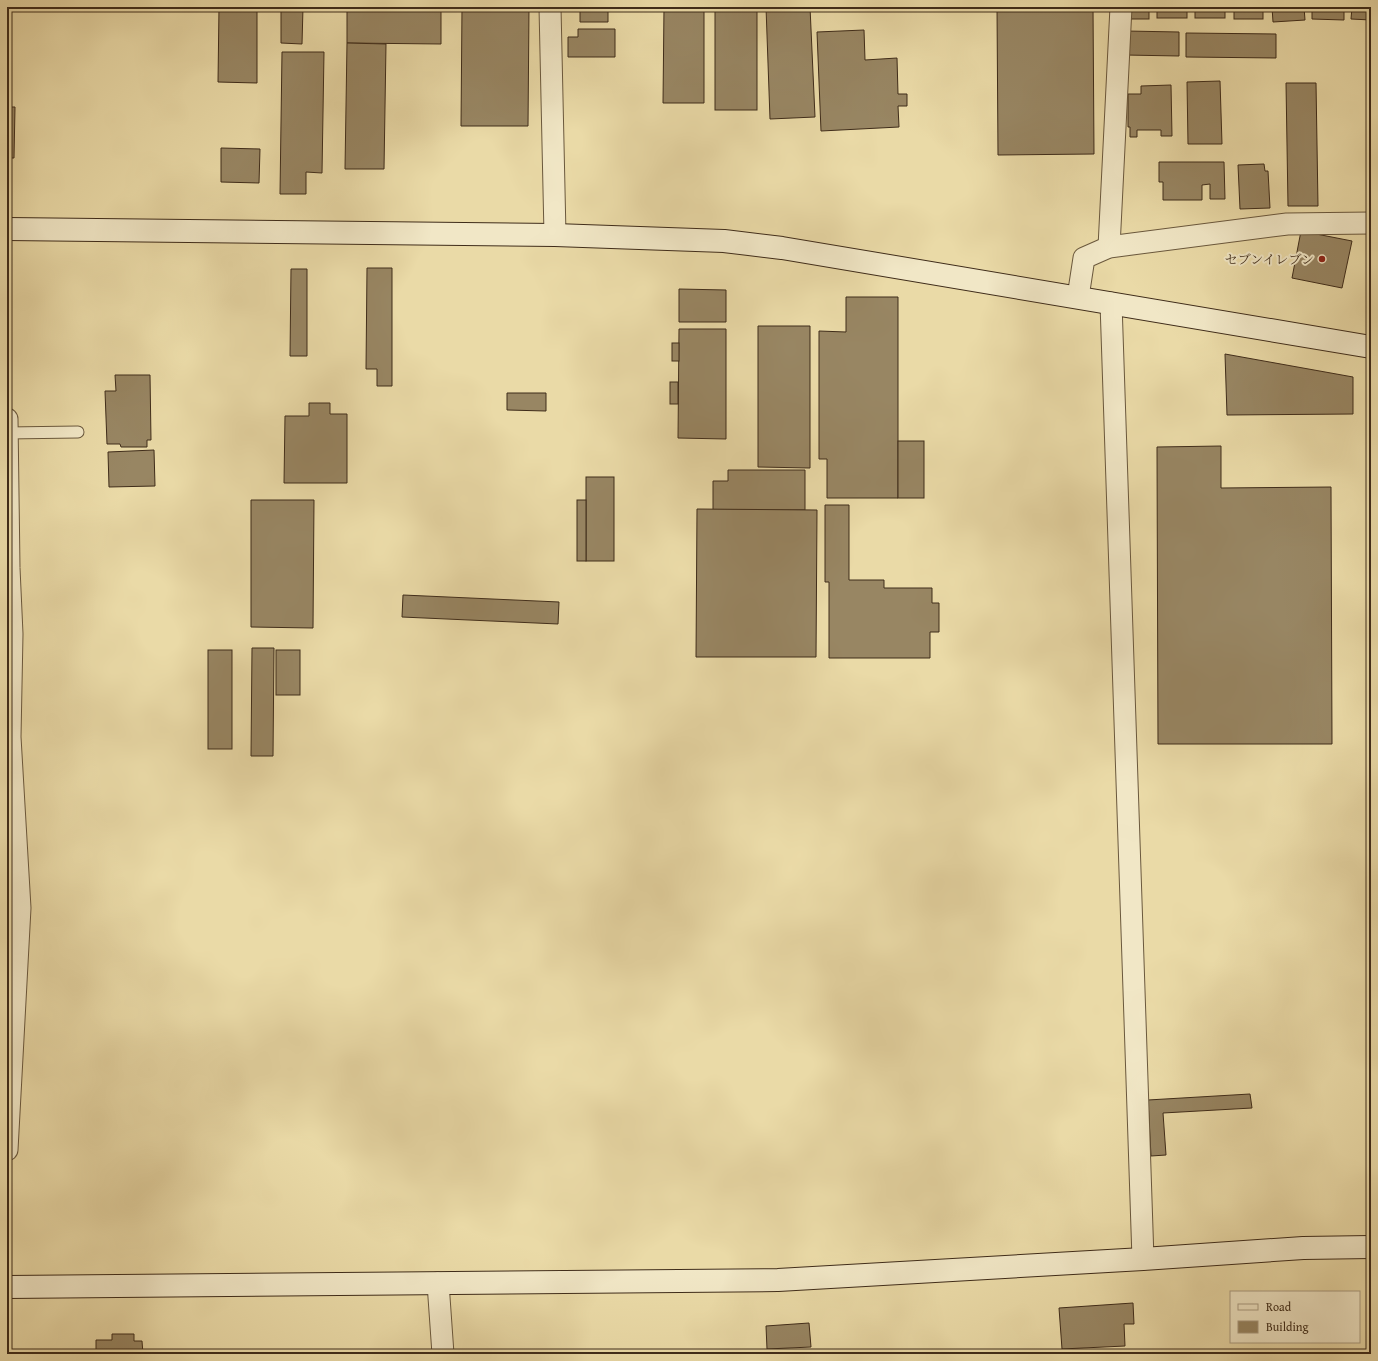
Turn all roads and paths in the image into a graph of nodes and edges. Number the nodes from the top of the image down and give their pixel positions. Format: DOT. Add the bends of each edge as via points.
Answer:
graph roads {
  1 [pos="550,7"];
  2 [pos="1121,7"];
  3 [pos="1371,223"];
  4 [pos="7,230"];
  5 [pos="556,235"];
  6 [pos="1109,247"];
  7 [pos="1078,297"];
  8 [pos="1111,303"];
  9 [pos="1371,347"];
  10 [pos="7,419"];
  11 [pos="78,432"];
  12 [pos="7,433"];
  13 [pos="7,1150"];
  14 [pos="1371,1247"];
  15 [pos="1143,1259"];
  16 [pos="438,1283"];
  17 [pos="7,1287"];
  18 [pos="443,1354"];
  1 -- 5 [label="street"];
  2 -- 6 [label="street"];
  3 -- 6 [label="street" via="1287,224"];
  4 -- 5 [label="street"];
  5 -- 7 [label="street" via="732,242"];
  6 -- 7 [label="street" via="1084,258"];
  7 -- 8 [label="street"];
  8 -- 9 [label="street"];
  8 -- 15 [label="street"];
  10 -- 12 [label="street"];
  11 -- 12 [label="lane"];
  12 -- 13 [label="street" via="12,634 10,737 20,908"];
  14 -- 15 [label="street" via="1303,1248"];
  15 -- 16 [label="street" via="778,1280"];
  16 -- 17 [label="street"];
  16 -- 18 [label="street"];
}
